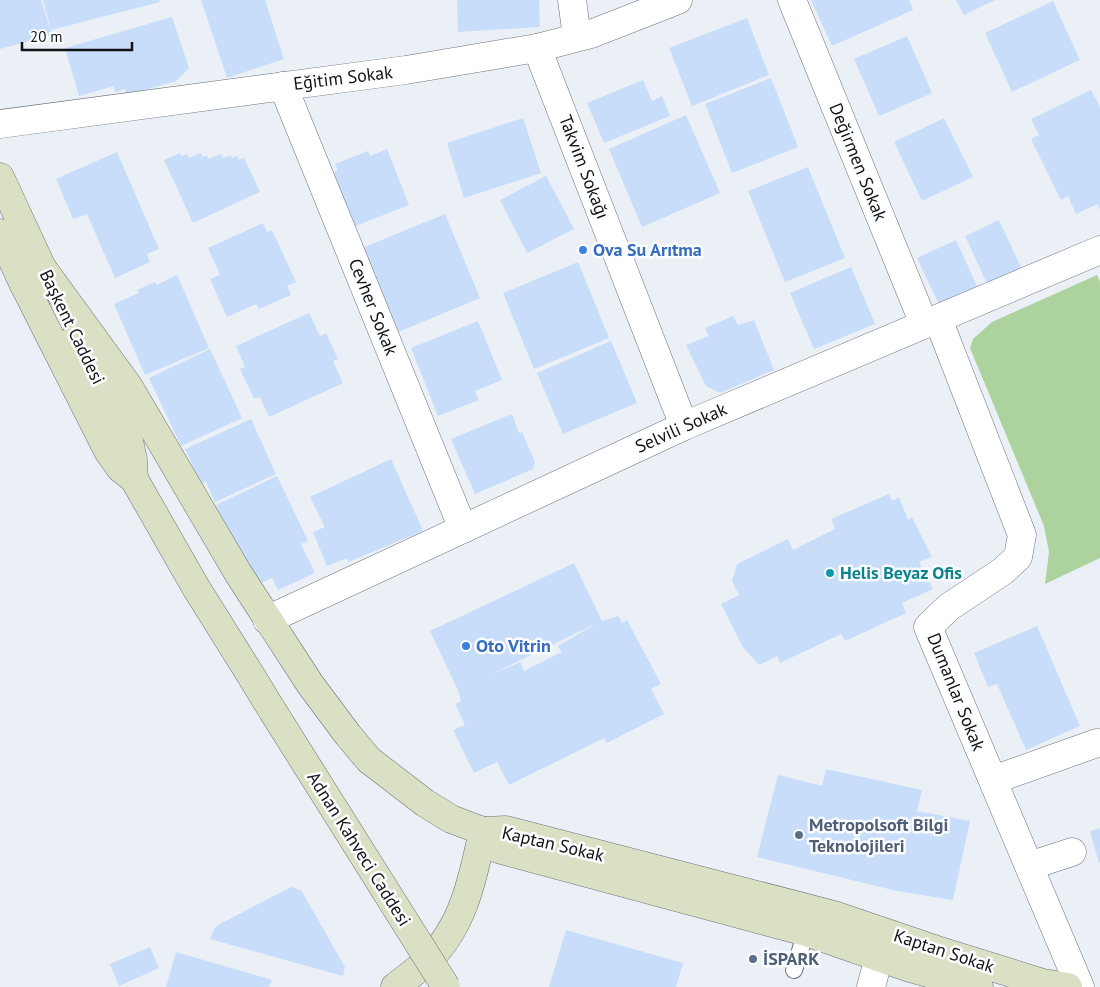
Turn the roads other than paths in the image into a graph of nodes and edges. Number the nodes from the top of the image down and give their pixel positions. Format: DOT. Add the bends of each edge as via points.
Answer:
graph roads {
  1 [pos="572,0"];
  2 [pos="678,0"];
  3 [pos="792,0"];
  4 [pos="577,37"];
  5 [pos="537,48"];
  6 [pos="283,86"];
  7 [pos="0,124"];
  8 [pos="0,177"];
  9 [pos="0,233"];
  10 [pos="1100,250"];
  11 [pos="42,269"];
  12 [pos="931,321"];
  13 [pos="684,426"];
  14 [pos="134,479"];
  15 [pos="463,529"];
  16 [pos="267,620"];
  17 [pos="272,710"];
  18 [pos="1097,743"];
  19 [pos="993,780"];
  20 [pos="483,831"];
  21 [pos="1072,852"];
  22 [pos="1029,866"];
  23 [pos="806,932"];
  24 [pos="879,957"];
  25 [pos="794,970"];
  26 [pos="395,987"];
  27 [pos="446,987"];
  28 [pos="871,987"];
  29 [pos="979,987"];
  30 [pos="1068,987"];
  31 [pos="1080,987"];
  1 -- 4 [label="street"];
  2 -- 4 [label="street, Eğitim Sokak"];
  3 -- 12 [label="street, Değirmen Sokak"];
  4 -- 5 [label="street, Eğitim Sokak"];
  5 -- 6 [label="street, Eğitim Sokak"];
  5 -- 13 [label="street, Takvim Sokağı"];
  6 -- 7 [label="street, Eğitim Sokak"];
  6 -- 15 [label="street, Cevher Sokak"];
  8 -- 11 [label="main road, Başkent Caddesi"];
  9 -- 14 [label="main road, Başkent Caddesi" via="108,451 120,468"];
  10 -- 12 [label="street, Selvili Sokak"];
  11 -- 14 [label="main road, Başkent Caddesi" via="129,441"];
  11 -- 16 [label="main road" via="129,387"];
  12 -- 13 [label="street, Selvili Sokak"];
  12 -- 19 [label="street, Dumanlar Sokak" via="1022,535 1018,557 928,627"];
  13 -- 15 [label="street, Selvili Sokak"];
  14 -- 17 [label="main road, Başkent Caddesi" via="195,586"];
  15 -- 16 [label="street, Selvili Sokak"];
  16 -- 20 [label="main road" via="369,760 425,803"];
  17 -- 27 [label="main road, Adnan Kahveci Caddesi, bridge"];
  18 -- 19 [label="street"];
  19 -- 22 [label="street, Dumanlar Sokak"];
  20 -- 23 [label="main road, Kaptan Sokak" via="498,849"];
  20 -- 26 [label="main road" via="464,907 450,933 429,959"];
  20 -- 30 [label="main road, Kaptan Sokak" via="506,830 834,915 1043,983"];
  21 -- 22 [label="street"];
  22 -- 31 [label="street, Dumanlar Sokak"];
  23 -- 24 [label="main road, Kaptan Sokak"];
  23 -- 25 [label="lane"];
  24 -- 28 [label="street"];
  24 -- 29 [label="main road, Kaptan Sokak"];
}
